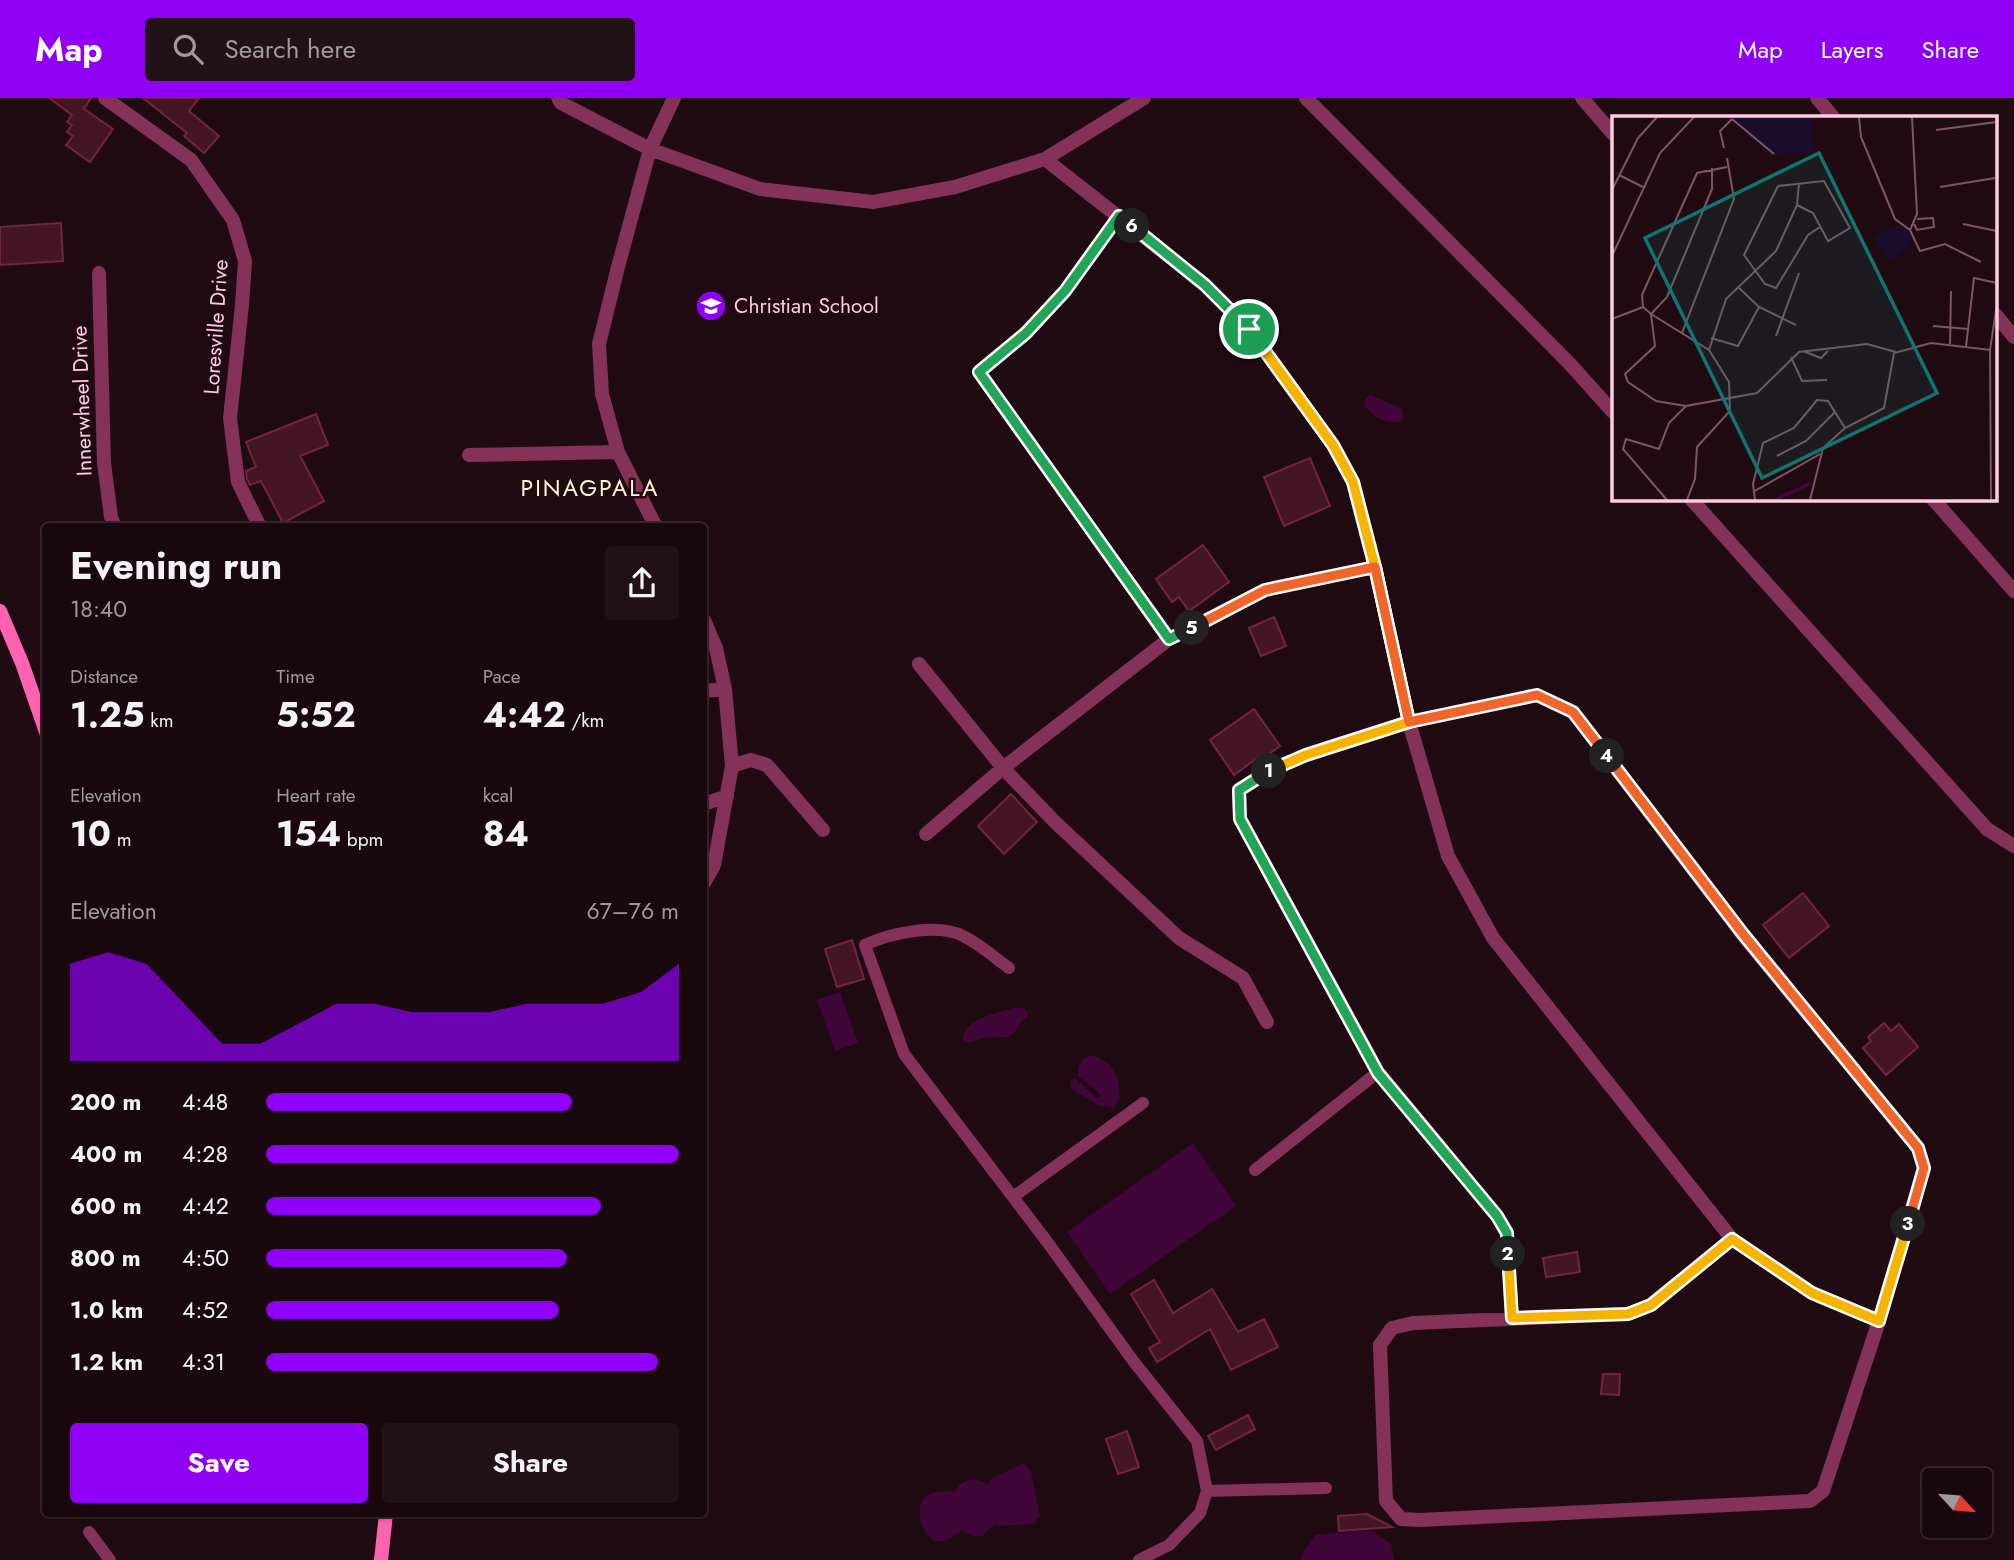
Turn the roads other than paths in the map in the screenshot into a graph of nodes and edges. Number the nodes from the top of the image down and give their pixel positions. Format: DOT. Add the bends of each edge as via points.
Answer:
graph roads {
  1 [pos="105,98"];
  2 [pos="558,98"];
  3 [pos="674,98"];
  4 [pos="1144,98"];
  5 [pos="1306,98"];
  6 [pos="1582,98"];
  7 [pos="1817,98"];
  8 [pos="1832,116"];
  9 [pos="1612,133"];
  10 [pos="650,149"];
  11 [pos="1045,159"];
  12 [pos="1119,216"];
  13 [pos="99,273"];
  14 [pos="1996,315"];
  15 [pos="2014,337"];
  16 [pos="1612,411"];
  17 [pos="618,452"];
  18 [pos="469,455"];
  19 [pos="1692,500"];
  20 [pos="1934,500"];
  21 [pos="113,523"];
  22 [pos="258,523"];
  23 [pos="654,523"];
  24 [pos="1375,567"];
  25 [pos="2014,591"];
  26 [pos="0,611"];
  27 [pos="707,627"];
  28 [pos="1169,639"];
  29 [pos="919,664"];
  30 [pos="725,689"];
  31 [pos="707,691"];
  32 [pos="42,720"];
  33 [pos="1409,722"];
  34 [pos="732,766"];
  35 [pos="1003,768"];
  36 [pos="727,796"];
  37 [pos="707,803"];
  38 [pos="823,830"];
  39 [pos="926,834"];
  40 [pos="2014,846"];
  41 [pos="707,877"];
  42 [pos="1009,968"];
  43 [pos="1267,1022"];
  44 [pos="1378,1073"];
  45 [pos="1143,1103"];
  46 [pos="1255,1170"];
  47 [pos="1013,1197"];
  48 [pos="1732,1239"];
  49 [pos="1512,1318"];
  50 [pos="1879,1321"];
  51 [pos="1326,1488"];
  52 [pos="1207,1491"];
  53 [pos="386,1517"];
  54 [pos="89,1532"];
  55 [pos="110,1560"];
  56 [pos="381,1560"];
  57 [pos="1139,1560"];
  1 -- 22 [label="street, Loresville Drive" via="191,160 233,220 245,261 230,418 238,482"];
  2 -- 10 [label="street"];
  3 -- 10 [label="street"];
  4 -- 11 [label="street"];
  5 -- 16 [label="street"];
  6 -- 9 [label="street"];
  7 -- 8 [label="street"];
  10 -- 11 [label="street" via="760,189 873,202 955,187"];
  10 -- 17 [label="street" via="599,344 602,394"];
  11 -- 12 [label="street"];
  12 -- 24 [label="street" via="1205,285 1249,329 1333,445 1353,482"];
  12 -- 28 [label="street" via="1065,291 1026,333 979,372"];
  13 -- 21 [label="street, Innerwheel Drive" via="104,463"];
  14 -- 15 [label="street"];
  17 -- 18 [label="street"];
  17 -- 23 [label="street"];
  19 -- 40 [label="street" via="1987,829"];
  20 -- 25 [label="street"];
  24 -- 28 [label="street" via="1265,590"];
  24 -- 33 [label="street"];
  26 -- 32 [label="main road"];
  27 -- 30 [label="street"];
  28 -- 35 [label="street"];
  29 -- 35 [label="street"];
  30 -- 31 [label="street"];
  30 -- 34 [label="street"];
  33 -- 44 [label="street" via="1306,755 1239,790 1240,819"];
  33 -- 48 [label="street" via="1448,856 1493,938"];
  33 -- 50 [label="street" via="1537,695 1573,712 1743,934 1918,1148 1924,1168"];
  34 -- 36 [label="street"];
  34 -- 38 [label="street" via="751,760 767,765"];
  35 -- 39 [label="street"];
  35 -- 43 [label="street" via="1179,938 1243,978"];
  36 -- 37 [label="street"];
  36 -- 41 [label="street" via="714,864"];
  42 -- 47 [label="lane" via="961,935 949,932 924,930 865,945 904,1054"];
  44 -- 46 [label="lane"];
  44 -- 49 [label="street" via="1507,1233"];
  45 -- 47 [label="lane"];
  47 -- 52 [label="lane" via="1197,1441"];
  48 -- 49 [label="street" via="1651,1305 1628,1314"];
  48 -- 50 [label="street" via="1812,1293"];
  49 -- 50 [label="street" via="1413,1323 1392,1328 1380,1345 1386,1501 1401,1518 1810,1500 1823,1491"];
  51 -- 52 [label="lane"];
  52 -- 57 [label="lane" via="1200,1513 1169,1545"];
  53 -- 56 [label="main road"];
  54 -- 55 [label="lane"];
}
